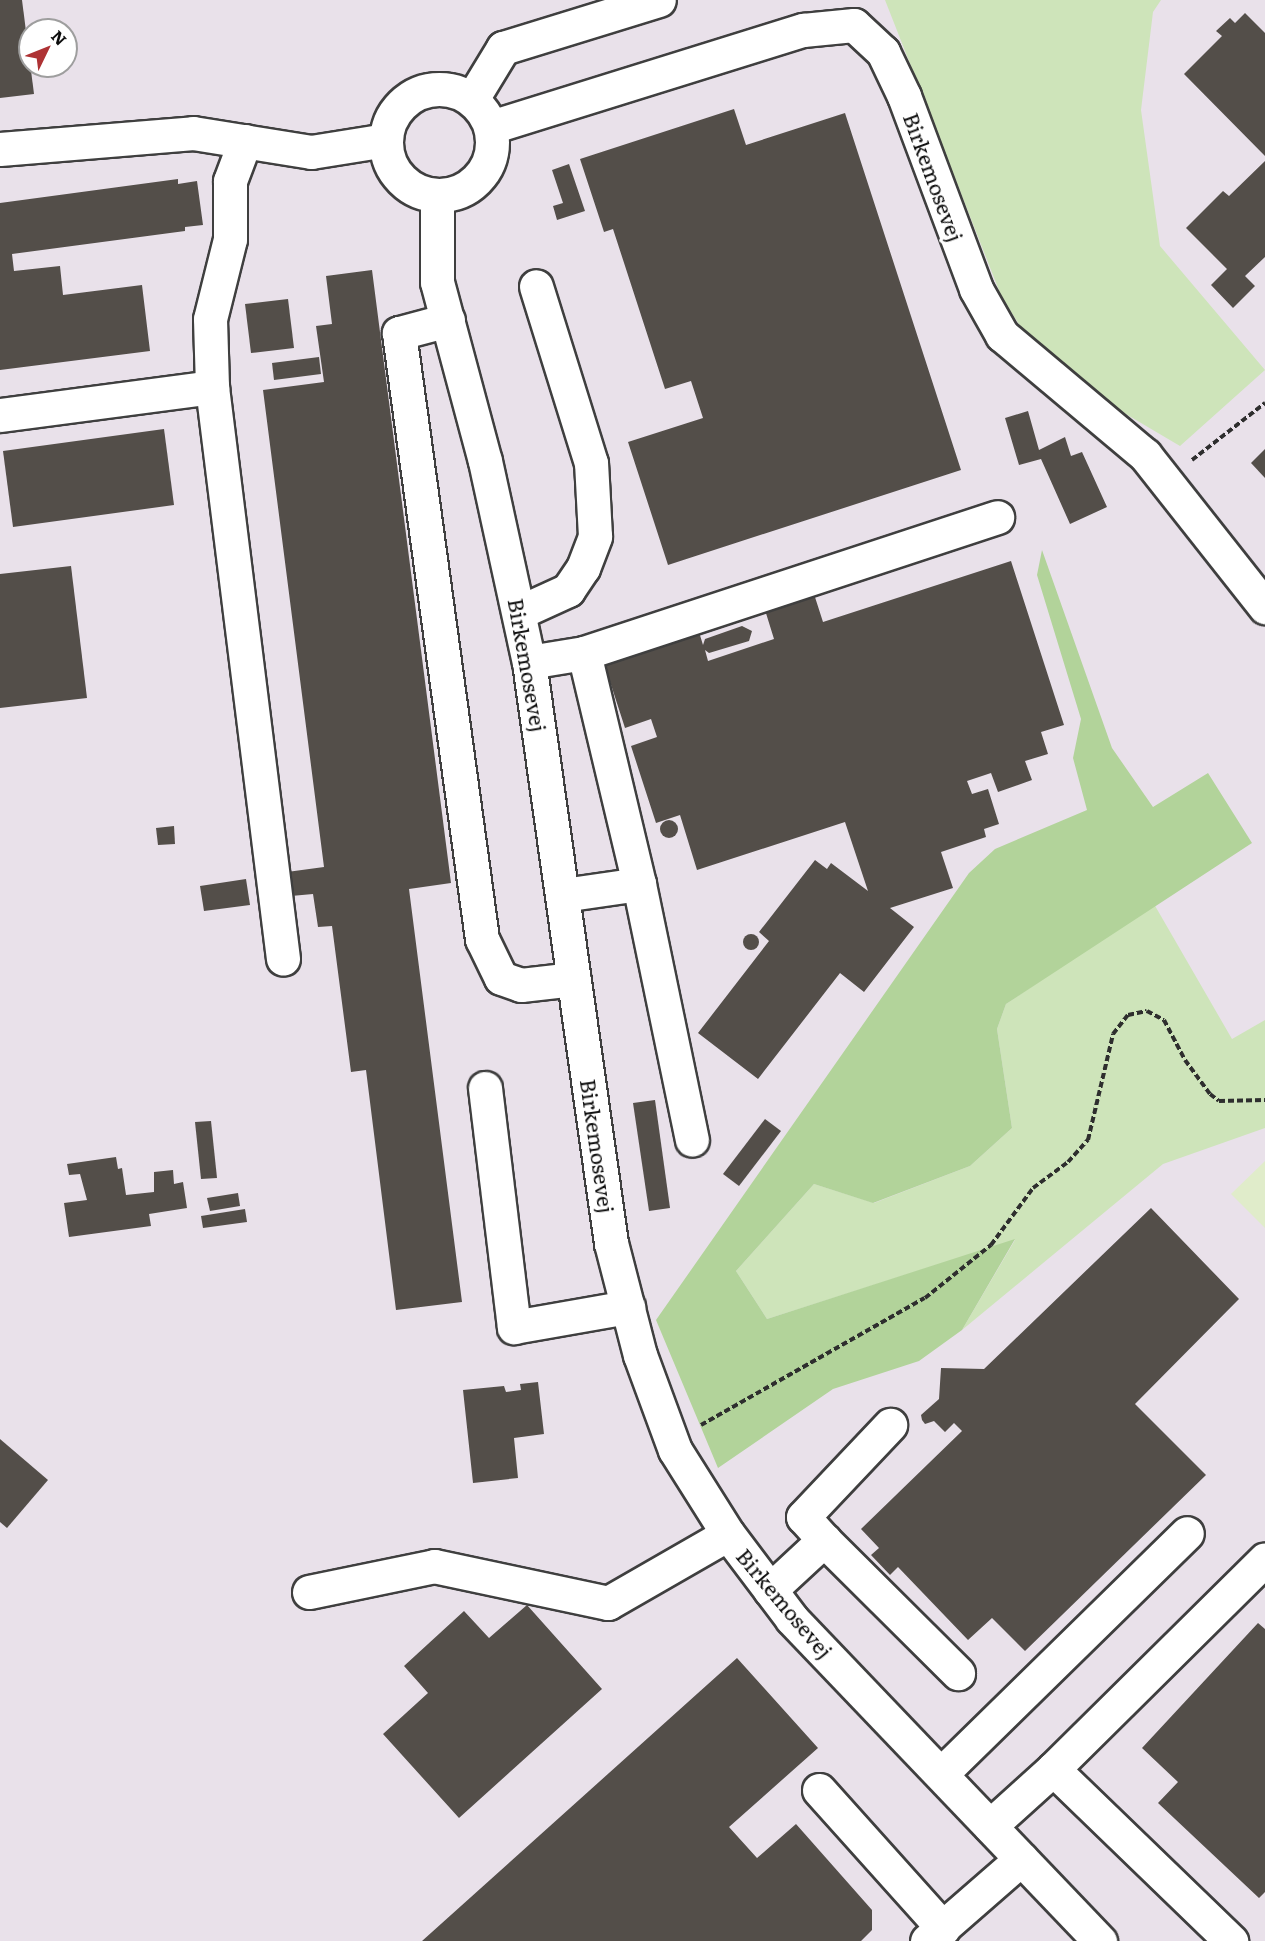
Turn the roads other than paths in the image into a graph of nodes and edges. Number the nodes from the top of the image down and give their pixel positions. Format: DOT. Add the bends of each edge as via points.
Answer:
graph roads {
  1 [pos="659,0"];
  2 [pos="472,99"];
  3 [pos="491,127"];
  4 [pos="386,140"];
  5 [pos="246,141"];
  6 [pos="0,149"];
  7 [pos="437,195"];
  8 [pos="536,286"];
  9 [pos="448,320"];
  10 [pos="212,387"];
  11 [pos="0,415"];
  12 [pos="998,517"];
  13 [pos="1265,607"];
  14 [pos="519,612"];
  15 [pos="584,653"];
  16 [pos="529,662"];
  17 [pos="639,885"];
  18 [pos="563,895"];
  19 [pos="283,959"];
  20 [pos="574,979"];
  21 [pos="485,1088"];
  22 [pos="692,1140"];
  23 [pos="628,1307"];
  24 [pos="890,1425"];
  25 [pos="1187,1533"];
  26 [pos="728,1534"];
  27 [pos="824,1540"];
  28 [pos="1265,1559"];
  29 [pos="770,1590"];
  30 [pos="309,1592"];
  31 [pos="958,1673"];
  32 [pos="1053,1769"];
  33 [pos="941,1774"];
  34 [pos="819,1790"];
  35 [pos="990,1826"];
  36 [pos="1021,1859"];
  37 [pos="935,1934"];
  38 [pos="1093,1939"];
  39 [pos="1230,1941"];
  1 -- 2 [label="street" via="502,48"];
  2 -- 3 [label="street"];
  2 -- 4 [label="street" via="457,91 424,90 397,109"];
  3 -- 7 [label="street" via="493,143 482,175 454,193"];
  3 -- 13 [label="street, Birkemosevej" via="803,30 854,25 883,52 904,96 976,290 1002,335 1145,455"];
  4 -- 5 [label="street" via="310,152"];
  4 -- 7 [label="street" via="387,157 406,184"];
  5 -- 6 [label="street" via="193,133"];
  5 -- 10 [label="street" via="230,181 231,239 210,318"];
  7 -- 9 [label="street, Birkemosevej" via="437,282"];
  8 -- 14 [label="street" via="591,463 595,536 583,568 568,590"];
  9 -- 14 [label="street, Birkemosevej"];
  9 -- 20 [label="street" via="399,333 482,939 501,978 521,985"];
  10 -- 11 [label="street"];
  10 -- 19 [label="street"];
  12 -- 15 [label="street"];
  14 -- 16 [label="street, Birkemosevej"];
  15 -- 16 [label="street"];
  15 -- 17 [label="street"];
  16 -- 18 [label="street, Birkemosevej"];
  17 -- 18 [label="street"];
  17 -- 22 [label="street"];
  18 -- 20 [label="street, Birkemosevej"];
  20 -- 23 [label="street, Birkemosevej" via="611,1243"];
  21 -- 23 [label="street" via="514,1327"];
  23 -- 26 [label="street, Birkemosevej" via="640,1355 671,1442"];
  24 -- 27 [label="street" via="803,1517"];
  25 -- 33 [label="street"];
  26 -- 29 [label="street, Birkemosevej"];
  26 -- 30 [label="street" via="608,1602 434,1566"];
  27 -- 29 [label="street"];
  27 -- 31 [label="street"];
  28 -- 32 [label="street"];
  29 -- 33 [label="street, Birkemosevej" via="792,1619"];
  32 -- 35 [label="street"];
  32 -- 39 [label="street"];
  33 -- 35 [label="street, Birkemosevej"];
  34 -- 37 [label="street"];
  35 -- 36 [label="street, Birkemosevej"];
  36 -- 37 [label="street"];
  36 -- 38 [label="street, Birkemosevej"];
}
